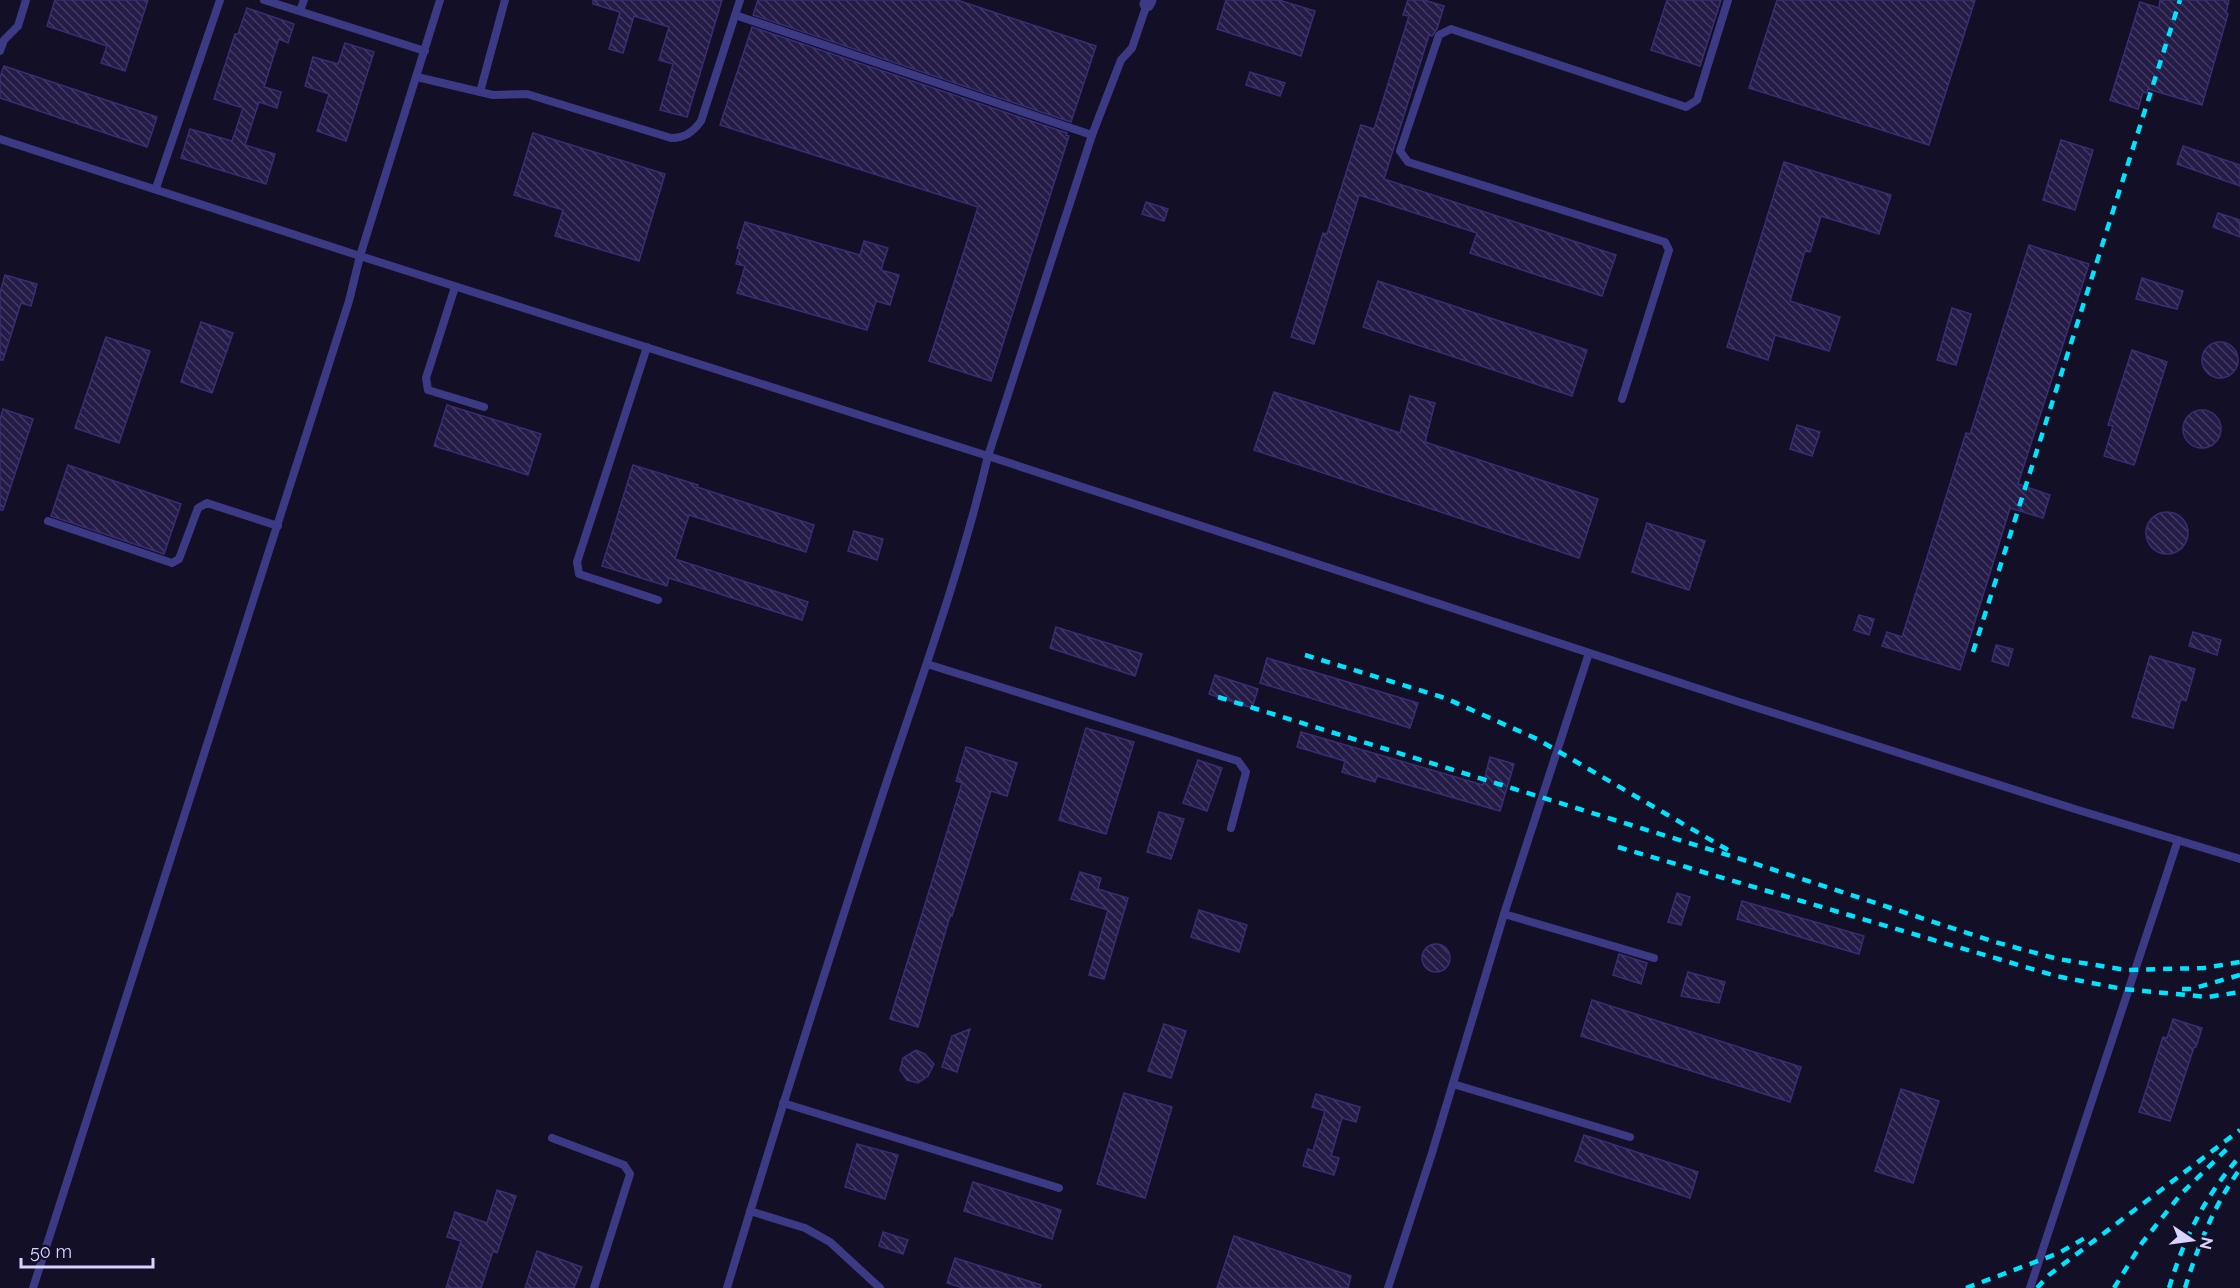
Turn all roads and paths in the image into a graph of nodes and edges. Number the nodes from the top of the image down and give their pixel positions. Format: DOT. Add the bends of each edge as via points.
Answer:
graph roads {
  1 [pos="26,0"];
  2 [pos="220,0"];
  3 [pos="264,0"];
  4 [pos="304,0"];
  5 [pos="440,0"];
  6 [pos="506,0"];
  7 [pos="740,0"];
  8 [pos="1728,0"];
  9 [pos="1148,2"];
  10 [pos="300,11"];
  11 [pos="735,15"];
  12 [pos="0,51"];
  13 [pos="425,51"];
  14 [pos="417,77"];
  15 [pos="480,92"];
  16 [pos="1092,135"];
  17 [pos="0,139"];
  18 [pos="156,188"];
  19 [pos="360,256"];
  20 [pos="455,287"];
  21 [pos="646,347"];
  22 [pos="1622,399"];
  23 [pos="484,407"];
  24 [pos="988,456"];
  25 [pos="48,521"];
  26 [pos="278,526"];
  27 [pos="658,600"];
  28 [pos="1589,653"];
  29 [pos="927,664"];
  30 [pos="1231,828"];
  31 [pos="2178,840"];
  32 [pos="2240,859"];
  33 [pos="1504,914"];
  34 [pos="1654,958"];
  35 [pos="1453,1084"];
  36 [pos="783,1103"];
  37 [pos="1630,1137"];
  38 [pos="552,1138"];
  39 [pos="1059,1188"];
  40 [pos="750,1212"];
  41 [pos="33,1288"];
  42 [pos="594,1288"];
  43 [pos="727,1288"];
  44 [pos="880,1288"];
  45 [pos="1388,1288"];
  46 [pos="2030,1288"];
  1 -- 12 [label="lane" via="18,26 4,40"];
  2 -- 18 [label="lane"];
  3 -- 10 [label="lane"];
  4 -- 10 [label="lane"];
  5 -- 13 [label="lane"];
  6 -- 15 [label="lane"];
  7 -- 11 [label="lane"];
  8 -- 22 [label="lane" via="1697,100 1686,106 1451,29 1439,35 1400,151 1408,162 1665,242 1670,250"];
  9 -- 16 [label="lane" via="1132,48 1121,60"];
  10 -- 13 [label="lane"];
  11 -- 15 [label="lane" via="701,121 694,131 680,138 527,94"];
  11 -- 16 [label="lane"];
  13 -- 14 [label="lane"];
  14 -- 15 [label="lane"];
  14 -- 19 [label="lane"];
  16 -- 24 [label="lane"];
  17 -- 18 [label="lane"];
  18 -- 19 [label="lane"];
  19 -- 20 [label="lane"];
  19 -- 26 [label="lane"];
  20 -- 21 [label="lane"];
  20 -- 23 [label="lane" via="426,378 428,390"];
  21 -- 24 [label="lane"];
  21 -- 27 [label="lane" via="577,562 579,574"];
  24 -- 28 [label="lane"];
  24 -- 29 [label="lane"];
  25 -- 26 [label="lane" via="172,563 179,559 198,508 207,504"];
  26 -- 41 [label="lane"];
  28 -- 31 [label="lane"];
  28 -- 33 [label="lane"];
  29 -- 30 [label="lane" via="1239,761 1245,772"];
  29 -- 36 [label="lane"];
  31 -- 32 [label="lane"];
  31 -- 46 [label="lane"];
  33 -- 34 [label="lane"];
  33 -- 35 [label="lane"];
  35 -- 37 [label="lane"];
  35 -- 45 [label="lane"];
  36 -- 39 [label="lane"];
  36 -- 40 [label="lane"];
  38 -- 42 [label="lane" via="624,1165 630,1174"];
  40 -- 43 [label="lane"];
  40 -- 44 [label="lane" via="805,1228 830,1242"];
}
